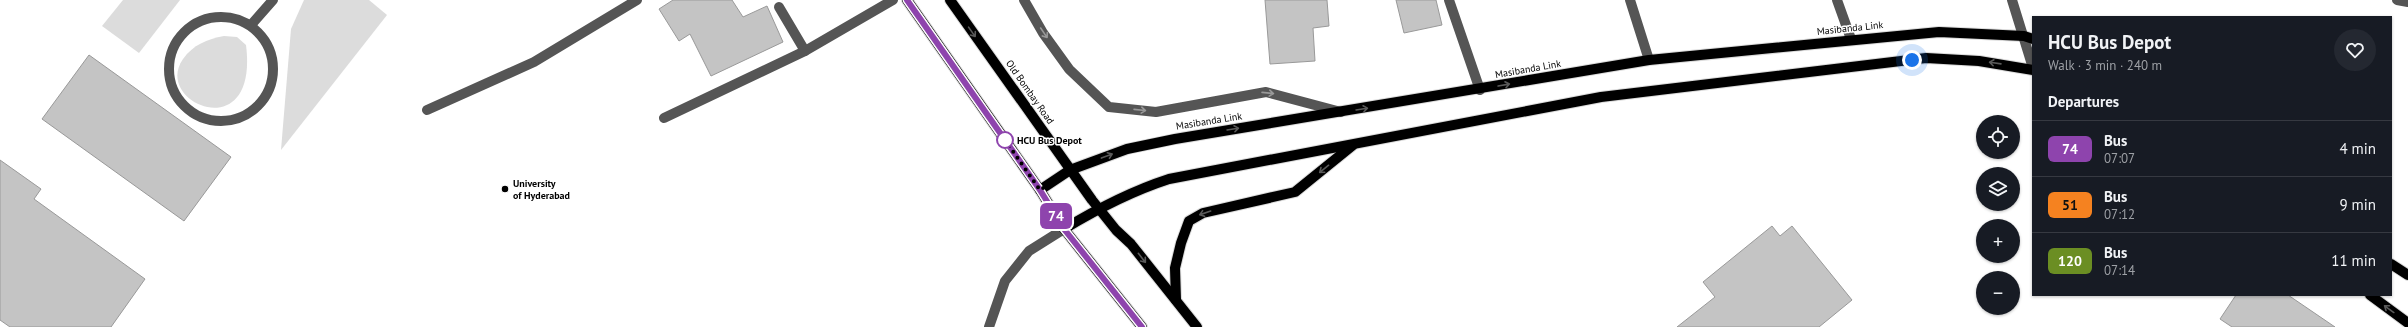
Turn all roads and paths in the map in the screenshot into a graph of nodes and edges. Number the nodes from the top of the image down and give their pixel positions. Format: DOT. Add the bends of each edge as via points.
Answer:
graph roads {
  1 [pos="273,0"];
  2 [pos="637,0"];
  3 [pos="893,0"];
  4 [pos="907,0"];
  5 [pos="950,0"];
  6 [pos="1024,0"];
  7 [pos="1449,0"];
  8 [pos="1630,0"];
  9 [pos="1837,0"];
  10 [pos="2012,0"];
  11 [pos="2396,0"];
  12 [pos="2408,2"];
  13 [pos="779,7"];
  14 [pos="251,25"];
  15 [pos="2028,37"];
  16 [pos="1850,39"];
  17 [pos="805,51"];
  18 [pos="1650,60"];
  19 [pos="2032,63"];
  20 [pos="2032,69"];
  21 [pos="1480,90"];
  22 [pos="427,110"];
  23 [pos="1341,112"];
  24 [pos="664,118"];
  25 [pos="1354,144"];
  26 [pos="1070,170"];
  27 [pos="1040,190"];
  28 [pos="1098,208"];
  29 [pos="1064,229"];
  30 [pos="2392,265"];
  31 [pos="2408,275"];
  32 [pos="2371,296"];
  33 [pos="1176,300"];
  34 [pos="2408,323"];
  35 [pos="989,327"];
  36 [pos="1142,327"];
  37 [pos="1197,327"];
  1 -- 14 [label="street"];
  2 -- 22 [label="street" via="534,62"];
  3 -- 17 [label="street"];
  4 -- 27 [label="main road"];
  5 -- 26 [label="main road, Old Bombay Road, one-way"];
  6 -- 23 [label="street, one-way" via="1043,33 1069,69 1109,107 1156,112 1266,92"];
  7 -- 21 [label="street"];
  8 -- 18 [label="street"];
  9 -- 16 [label="street"];
  10 -- 15 [label="street"];
  11 -- 12 [label="street"];
  13 -- 17 [label="street"];
  14 -- 14 [label="street" via="224,18 206,20 190,28 178,41 171,57 169,74 174,91 185,106 199,116 216,121 234,119 250,112 263,100 271,85 273,67 269,50"];
  15 -- 16 [label="main road, Masibanda Link" via="1939,32"];
  15 -- 19 [label="street"];
  16 -- 18 [label="main road, Masibanda Link"];
  17 -- 24 [label="street"];
  21 -- 18 [label="main road, Masibanda Link, one-way"];
  20 -- 25 [label="main road, one-way" via="1979,61 1926,58 1601,97"];
  23 -- 21 [label="main road, Masibanda Link, one-way"];
  26 -- 23 [label="main road, Masibanda Link, one-way" via="1127,149 1175,138"];
  25 -- 28 [label="main road" via="1169,179"];
  25 -- 33 [label="main road, one-way" via="1295,192 1203,213 1189,221 1175,268"];
  26 -- 27 [label="main road, Masibanda Link"];
  26 -- 28 [label="main road, Old Bombay Road"];
  27 -- 29 [label="main road"];
  28 -- 29 [label="main road"];
  28 -- 33 [label="main road, Old Bombay Road, one-way" via="1116,230 1132,244"];
  29 -- 35 [label="street" via="1029,251 1005,281"];
  29 -- 36 [label="main road"];
  30 -- 31 [label="main road"];
  34 -- 32 [label="main road, one-way"];
  33 -- 37 [label="main road, Old Bombay Road"];
}
